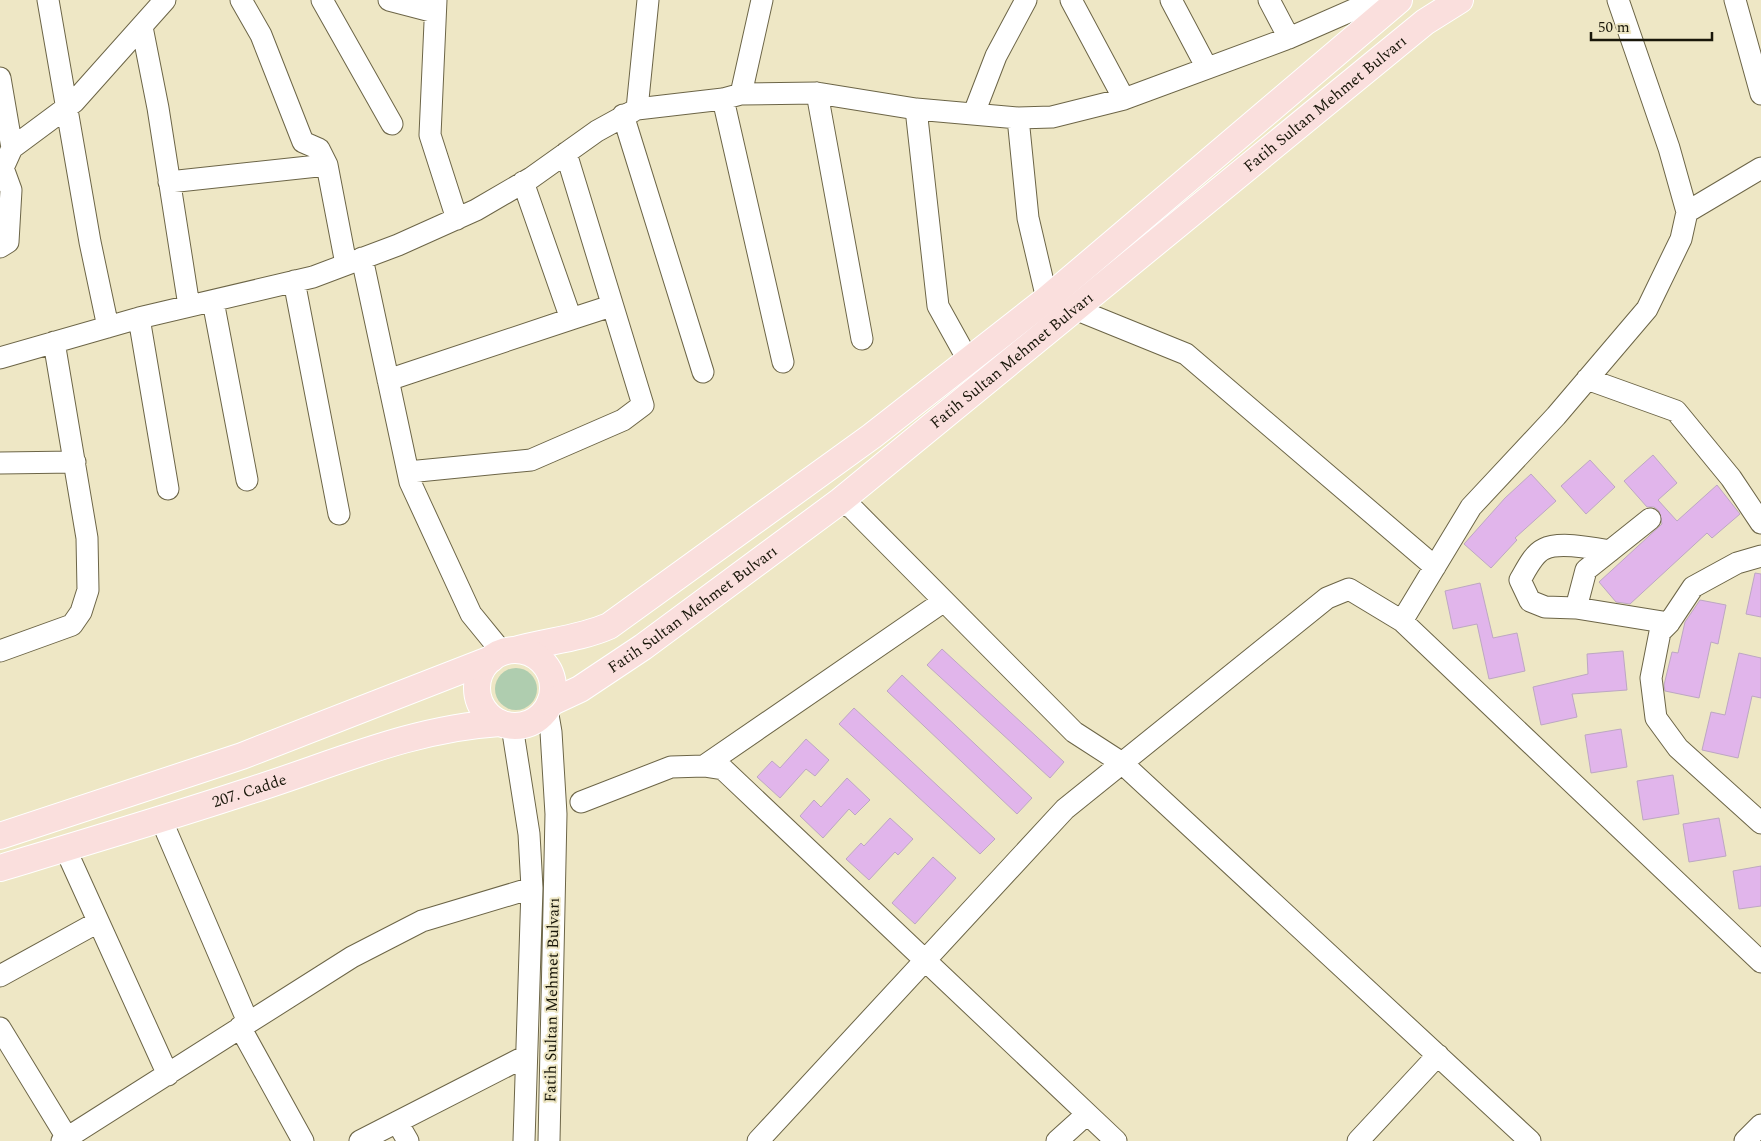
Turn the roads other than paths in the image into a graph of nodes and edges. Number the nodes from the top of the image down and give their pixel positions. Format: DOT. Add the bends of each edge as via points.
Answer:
graph roads {
  1 [pos="48,0"];
  2 [pos="165,0"];
  3 [pos="241,0"];
  4 [pos="322,0"];
  5 [pos="389,0"];
  6 [pos="648,0"];
  7 [pos="762,0"];
  8 [pos="1026,0"];
  9 [pos="1071,0"];
  10 [pos="1171,0"];
  11 [pos="1270,0"];
  12 [pos="1376,0"];
  13 [pos="1399,0"];
  14 [pos="1460,0"];
  15 [pos="1618,0"];
  16 [pos="1735,0"];
  17 [pos="435,6"];
  18 [pos="142,27"];
  19 [pos="1289,38"];
  20 [pos="1206,68"];
  21 [pos="0,78"];
  22 [pos="817,92"];
  23 [pos="1761,94"];
  24 [pos="732,96"];
  25 [pos="1124,99"];
  26 [pos="68,106"];
  27 [pos="916,109"];
  28 [pos="630,112"];
  29 [pos="974,112"];
  30 [pos="1018,118"];
  31 [pos="392,124"];
  32 [pos="12,148"];
  33 [pos="566,153"];
  34 [pos="327,165"];
  35 [pos="1761,168"];
  36 [pos="2,169"];
  37 [pos="169,182"];
  38 [pos="523,182"];
  39 [pos="1687,212"];
  40 [pos="457,219"];
  41 [pos="0,247"];
  42 [pos="354,261"];
  43 [pos="294,281"];
  44 [pos="1047,299"];
  45 [pos="213,301"];
  46 [pos="189,306"];
  47 [pos="611,306"];
  48 [pos="1075,309"];
  49 [pos="138,318"];
  50 [pos="571,319"];
  51 [pos="108,327"];
  52 [pos="862,339"];
  53 [pos="54,342"];
  54 [pos="0,358"];
  55 [pos="968,360"];
  56 [pos="783,362"];
  57 [pos="703,372"];
  58 [pos="1588,379"];
  59 [pos="388,380"];
  60 [pos="75,462"];
  61 [pos="0,463"];
  62 [pos="408,472"];
  63 [pos="247,480"];
  64 [pos="168,489"];
  65 [pos="840,502"];
  66 [pos="339,514"];
  67 [pos="1650,519"];
  68 [pos="1761,523"];
  69 [pos="1610,551"];
  70 [pos="1761,556"];
  71 [pos="1435,567"];
  72 [pos="944,601"];
  73 [pos="1576,608"];
  74 [pos="1402,621"];
  75 [pos="1669,623"];
  76 [pos="0,651"];
  77 [pos="502,654"];
  78 [pos="548,706"];
  79 [pos="506,725"];
  80 [pos="1122,763"];
  81 [pos="704,766"];
  82 [pos="581,802"];
  83 [pos="162,818"];
  84 [pos="1761,824"];
  85 [pos="0,836"];
  86 [pos="65,848"];
  87 [pos="0,868"];
  88 [pos="532,888"];
  89 [pos="98,922"];
  90 [pos="926,962"];
  91 [pos="1761,962"];
  92 [pos="0,976"];
  93 [pos="244,1024"];
  94 [pos="0,1028"];
  95 [pos="1438,1055"];
  96 [pos="526,1056"];
  97 [pos="168,1075"];
  98 [pos="1087,1114"];
  99 [pos="397,1122"];
  100 [pos="1761,1125"];
  101 [pos="66,1140"];
  102 [pos="303,1141"];
  103 [pos="360,1141"];
  104 [pos="408,1141"];
  105 [pos="524,1141"];
  106 [pos="549,1141"];
  107 [pos="758,1141"];
  108 [pos="1057,1141"];
  109 [pos="1116,1141"];
  110 [pos="1358,1141"];
  111 [pos="1530,1141"];
  112 [pos="1745,1141"];
  1 -- 26 [label="street"];
  2 -- 18 [label="street"];
  3 -- 34 [label="street" via="261,35 303,142 319,149"];
  4 -- 31 [label="street"];
  5 -- 17 [label="street"];
  6 -- 28 [label="street"];
  7 -- 24 [label="street"];
  8 -- 29 [label="street" via="996,56"];
  9 -- 25 [label="street"];
  10 -- 20 [label="street"];
  11 -- 19 [label="street"];
  12 -- 19 [label="street"];
  13 -- 44 [label="main road, Fatih Sultan Mehmet Bulvarı"];
  14 -- 48 [label="main road, Fatih Sultan Mehmet Bulvarı" via="1425,22"];
  15 -- 39 [label="street" via="1669,148"];
  16 -- 23 [label="street"];
  17 -- 40 [label="street" via="430,135"];
  18 -- 26 [label="street"];
  18 -- 37 [label="street"];
  19 -- 20 [label="street"];
  20 -- 25 [label="street"];
  21 -- 32 [label="street"];
  22 -- 24 [label="street"];
  22 -- 27 [label="street"];
  22 -- 52 [label="street"];
  24 -- 28 [label="street"];
  24 -- 56 [label="street"];
  25 -- 30 [label="street" via="1052,117"];
  26 -- 32 [label="street"];
  26 -- 51 [label="street" via="90,242"];
  27 -- 29 [label="street"];
  27 -- 55 [label="street" via="938,306"];
  28 -- 33 [label="street"];
  28 -- 57 [label="street"];
  29 -- 30 [label="street"];
  30 -- 44 [label="street" via="1028,218"];
  32 -- 36 [label="street"];
  33 -- 38 [label="street"];
  33 -- 47 [label="street"];
  34 -- 37 [label="street"];
  34 -- 42 [label="street"];
  35 -- 39 [label="street"];
  36 -- 41 [label="street" via="11,190 8,242"];
  37 -- 46 [label="street"];
  38 -- 40 [label="street"];
  38 -- 50 [label="street"];
  39 -- 58 [label="street" via="1681,239 1647,309"];
  40 -- 42 [label="street"];
  42 -- 43 [label="street"];
  42 -- 59 [label="street"];
  43 -- 45 [label="street"];
  43 -- 66 [label="street"];
  44 -- 55 [label="main road, Fatih Sultan Mehmet Bulvarı"];
  45 -- 46 [label="street"];
  45 -- 63 [label="street"];
  46 -- 49 [label="street"];
  47 -- 50 [label="street"];
  47 -- 62 [label="street" via="643,405 623,420 531,460"];
  48 -- 65 [label="main road, Fatih Sultan Mehmet Bulvarı"];
  48 -- 71 [label="street" via="1186,354"];
  49 -- 51 [label="street"];
  49 -- 64 [label="street"];
  50 -- 59 [label="street"];
  51 -- 53 [label="street"];
  53 -- 54 [label="street"];
  53 -- 60 [label="street"];
  55 -- 77 [label="main road, Fatih Sultan Mehmet Bulvarı" via="872,436 610,626 586,636 545,642"];
  58 -- 68 [label="street" via="1676,411 1731,478"];
  58 -- 71 [label="street" via="1471,507"];
  59 -- 62 [label="street"];
  60 -- 61 [label="street"];
  60 -- 76 [label="street" via="87,538 88,590 81,612 72,625"];
  62 -- 77 [label="street" via="472,614"];
  65 -- 72 [label="street" via="852,508"];
  65 -- 78 [label="main road, Fatih Sultan Mehmet Bulvarı" via="643,648"];
  67 -- 69 [label="street"];
  69 -- 73 [label="street" via="1586,570"];
  69 -- 73 [label="street" via="1577,545 1544,549 1529,564 1520,580 1530,601 1545,607"];
  70 -- 75 [label="street" via="1737,563 1693,587"];
  71 -- 74 [label="street"];
  72 -- 80 [label="street" via="1074,732"];
  72 -- 81 [label="street"];
  73 -- 75 [label="street"];
  74 -- 80 [label="street" via="1349,590 1327,598"];
  74 -- 91 [label="street"];
  75 -- 84 [label="street" via="1660,632 1651,678 1656,718 1678,748"];
  77 -- 78 [label="main road" via="527,652 546,667 553,690"];
  77 -- 79 [label="main road" via="482,669 478,694 490,716"];
  77 -- 85 [label="main road" via="242,756"];
  78 -- 79 [label="main road" via="538,719 526,725"];
  78 -- 106 [label="street, Fatih Sultan Mehmet Bulvarı" via="556,814"];
  79 -- 83 [label="main road, 207. Cadde" via="446,728"];
  79 -- 88 [label="street, Fatih Sultan Mehmet Bulvarı" via="529,834"];
  80 -- 90 [label="street" via="1065,809"];
  80 -- 95 [label="street"];
  81 -- 82 [label="street" via="670,767"];
  81 -- 90 [label="street" via="723,769"];
  83 -- 86 [label="main road, 207. Cadde"];
  83 -- 93 [label="street"];
  86 -- 87 [label="main road, 207. Cadde"];
  86 -- 89 [label="street"];
  88 -- 93 [label="street" via="422,921 352,957"];
  88 -- 96 [label="street, Fatih Sultan Mehmet Bulvarı"];
  89 -- 92 [label="street"];
  89 -- 97 [label="street"];
  90 -- 98 [label="street"];
  90 -- 107 [label="street"];
  93 -- 97 [label="street"];
  93 -- 102 [label="street"];
  94 -- 101 [label="street"];
  95 -- 110 [label="street"];
  95 -- 111 [label="street"];
  96 -- 99 [label="street"];
  96 -- 105 [label="street, Fatih Sultan Mehmet Bulvarı"];
  97 -- 101 [label="street"];
  98 -- 108 [label="street"];
  98 -- 109 [label="street"];
  99 -- 103 [label="street"];
  99 -- 104 [label="street"];
  100 -- 112 [label="street"];
}
